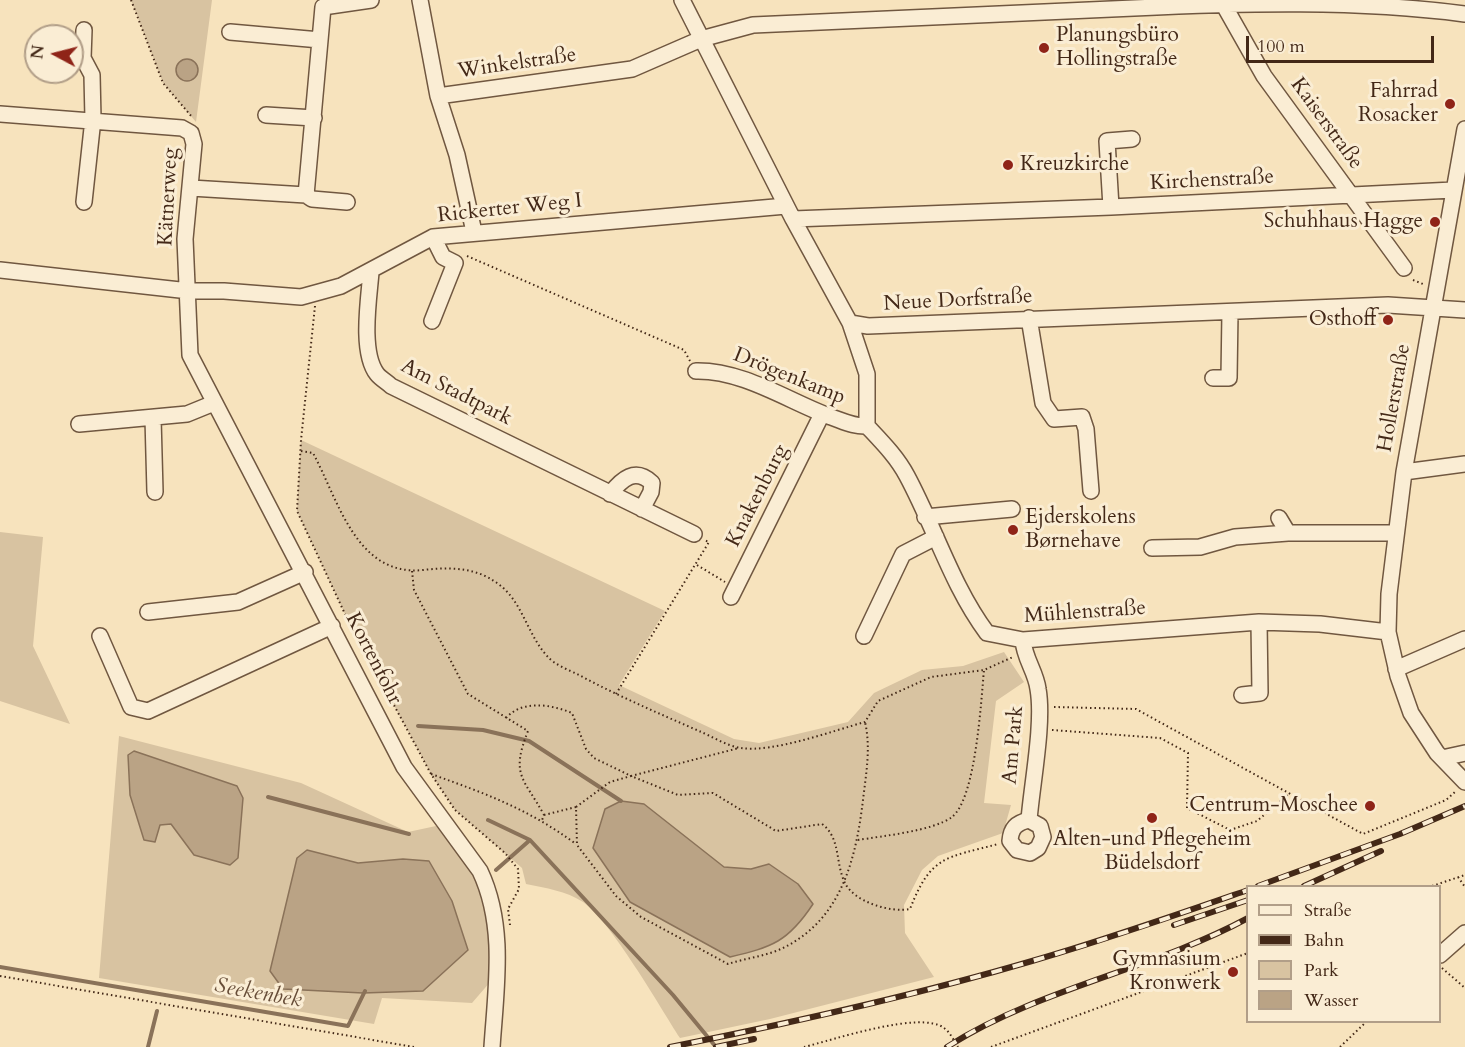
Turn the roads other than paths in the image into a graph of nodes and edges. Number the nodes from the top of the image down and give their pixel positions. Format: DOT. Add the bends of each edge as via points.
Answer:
graph roads {
  1 [pos="371,0"];
  2 [pos="420,0"];
  3 [pos="682,0"];
  4 [pos="1222,2"];
  5 [pos="1465,14"];
  6 [pos="231,32"];
  7 [pos="701,39"];
  8 [pos="320,40"];
  9 [pos="84,60"];
  10 [pos="438,96"];
  11 [pos="0,114"];
  12 [pos="266,115"];
  13 [pos="314,118"];
  14 [pos="93,119"];
  15 [pos="1465,129"];
  16 [pos="1132,139"];
  17 [pos="1457,187"];
  18 [pos="191,188"];
  19 [pos="306,195"];
  20 [pos="1352,195"];
  21 [pos="84,202"];
  22 [pos="347,202"];
  23 [pos="1111,207"];
  24 [pos="790,212"];
  25 [pos="474,232"];
  26 [pos="433,237"];
  27 [pos="1404,268"];
  28 [pos="0,270"];
  29 [pos="371,272"];
  30 [pos="189,291"];
  31 [pos="1431,309"];
  32 [pos="1465,310"];
  33 [pos="1230,312"];
  34 [pos="1029,318"];
  35 [pos="432,321"];
  36 [pos="850,323"];
  37 [pos="696,371"];
  38 [pos="1213,378"];
  39 [pos="214,403"];
  40 [pos="822,414"];
  41 [pos="153,418"];
  42 [pos="79,424"];
  43 [pos="867,426"];
  44 [pos="1465,464"];
  45 [pos="1404,472"];
  46 [pos="1091,491"];
  47 [pos="154,492"];
  48 [pos="610,494"];
  49 [pos="1012,508"];
  50 [pos="642,509"];
  51 [pos="925,517"];
  52 [pos="1279,518"];
  53 [pos="1288,533"];
  54 [pos="1395,533"];
  55 [pos="694,534"];
  56 [pos="936,537"];
  57 [pos="1152,548"];
  58 [pos="305,572"];
  59 [pos="733,592"];
  60 [pos="148,612"];
  61 [pos="1258,622"];
  62 [pos="332,626"];
  63 [pos="1388,632"];
  64 [pos="100,636"];
  65 [pos="864,636"];
  66 [pos="1465,639"];
  67 [pos="1024,646"];
  68 [pos="1397,672"];
  69 [pos="1242,695"];
  70 [pos="1465,753"];
  71 [pos="1442,758"];
  72 [pos="1462,786"];
  73 [pos="1029,820"];
  74 [pos="1465,933"];
  75 [pos="1441,954"];
  76 [pos="492,1047"];
  1 -- 8 [label="street" via="323,7"];
  2 -- 10 [label="street"];
  3 -- 7 [label="street"];
  4 -- 5 [label="street, Winkelstraße" via="1362,1"];
  4 -- 7 [label="street, Winkelstraße" via="753,25"];
  4 -- 20 [label="street, Kaiserstraße" via="1264,76"];
  6 -- 8 [label="street"];
  7 -- 10 [label="street, Winkelstraße" via="632,69"];
  7 -- 24 [label="street"];
  8 -- 13 [label="street"];
  9 -- 14 [label="street" via="92,75"];
  10 -- 25 [label="street, Winkelstraße" via="457,155"];
  11 -- 14 [label="street, Kätnerweg"];
  12 -- 13 [label="street"];
  13 -- 19 [label="street"];
  14 -- 18 [label="street, Kätnerweg" via="182,128 192,133"];
  14 -- 21 [label="street"];
  15 -- 17 [label="street, Hollerstraße"];
  16 -- 23 [label="street" via="1107,141"];
  17 -- 20 [label="street, Kirchenstraße"];
  17 -- 31 [label="street, Hollerstraße"];
  18 -- 19 [label="street"];
  18 -- 30 [label="street, Kätnerweg" via="185,239"];
  19 -- 22 [label="street"];
  20 -- 23 [label="street, Kirchenstraße"];
  20 -- 27 [label="street, Kaiserstraße"];
  23 -- 24 [label="street, Kirchenstraße"];
  24 -- 25 [label="street, Rickerter Weg I"];
  24 -- 36 [label="street"];
  25 -- 26 [label="street, Rickerter Weg I"];
  26 -- 29 [label="street, Rickerter Weg I"];
  26 -- 35 [label="street" via="443,257 455,263"];
  28 -- 30 [label="street, Rickerter Weg I"];
  29 -- 30 [label="street, Rickerter Weg I" via="301,297"];
  29 -- 48 [label="street, Am Stadtpark" via="368,336 376,373 392,386"];
  30 -- 39 [label="street, Kortenfohr" via="190,355"];
  31 -- 32 [label="street, Neue Dorfstraße"];
  31 -- 33 [label="street, Neue Dorfstraße" via="1388,305"];
  31 -- 45 [label="street, Hollerstraße"];
  33 -- 34 [label="street, Neue Dorfstraße"];
  33 -- 38 [label="street" via="1229,378"];
  34 -- 36 [label="street, Neue Dorfstraße" via="868,326"];
  34 -- 46 [label="street" via="1043,403 1054,419 1082,417"];
  36 -- 43 [label="street" via="867,374"];
  37 -- 40 [label="street, Drögenkamp" via="729,374"];
  39 -- 41 [label="street" via="187,414"];
  39 -- 58 [label="street, Kortenfohr"];
  40 -- 43 [label="street, Drögenkamp" via="858,427"];
  40 -- 59 [label="street, Knakenburg"];
  41 -- 42 [label="street"];
  41 -- 47 [label="street"];
  43 -- 51 [label="street, Mühlenstraße" via="907,476"];
  44 -- 45 [label="street"];
  45 -- 54 [label="street, Hollerstraße"];
  48 -- 50 [label="street, Am Stadtpark"];
  48 -- 50 [label="street" via="622,479 636,474 646,477 651,492"];
  49 -- 51 [label="street"];
  50 -- 55 [label="street, Am Stadtpark"];
  51 -- 56 [label="street, Mühlenstraße"];
  52 -- 53 [label="street"];
  53 -- 54 [label="street"];
  53 -- 57 [label="street" via="1235,537 1200,547"];
  54 -- 63 [label="street, Hollerstraße"];
  56 -- 65 [label="street" via="903,554"];
  56 -- 67 [label="street, Mühlenstraße" via="958,587 987,633"];
  58 -- 60 [label="street" via="238,602"];
  58 -- 62 [label="street, Kortenfohr"];
  61 -- 63 [label="street, Mühlenstraße"];
  61 -- 67 [label="street, Mühlenstraße"];
  61 -- 69 [label="street" via="1260,693"];
  62 -- 64 [label="street" via="148,711 131,707"];
  62 -- 76 [label="street, Kortenfohr" via="404,767 480,871 488,888 497,945"];
  63 -- 68 [label="street, Hollerstraße"];
  66 -- 68 [label="street"];
  67 -- 73 [label="street, Am Park" via="1038,687 1039,707"];
  68 -- 71 [label="street, Hollerstraße" via="1411,712"];
  70 -- 71 [label="street"];
  71 -- 72 [label="street, Hollerstraße"];
  73 -- 73 [label="street" via="1018,822 1010,841 1017,850 1030,853 1038,848 1043,837 1040,826"];
  74 -- 75 [label="street"];
}
